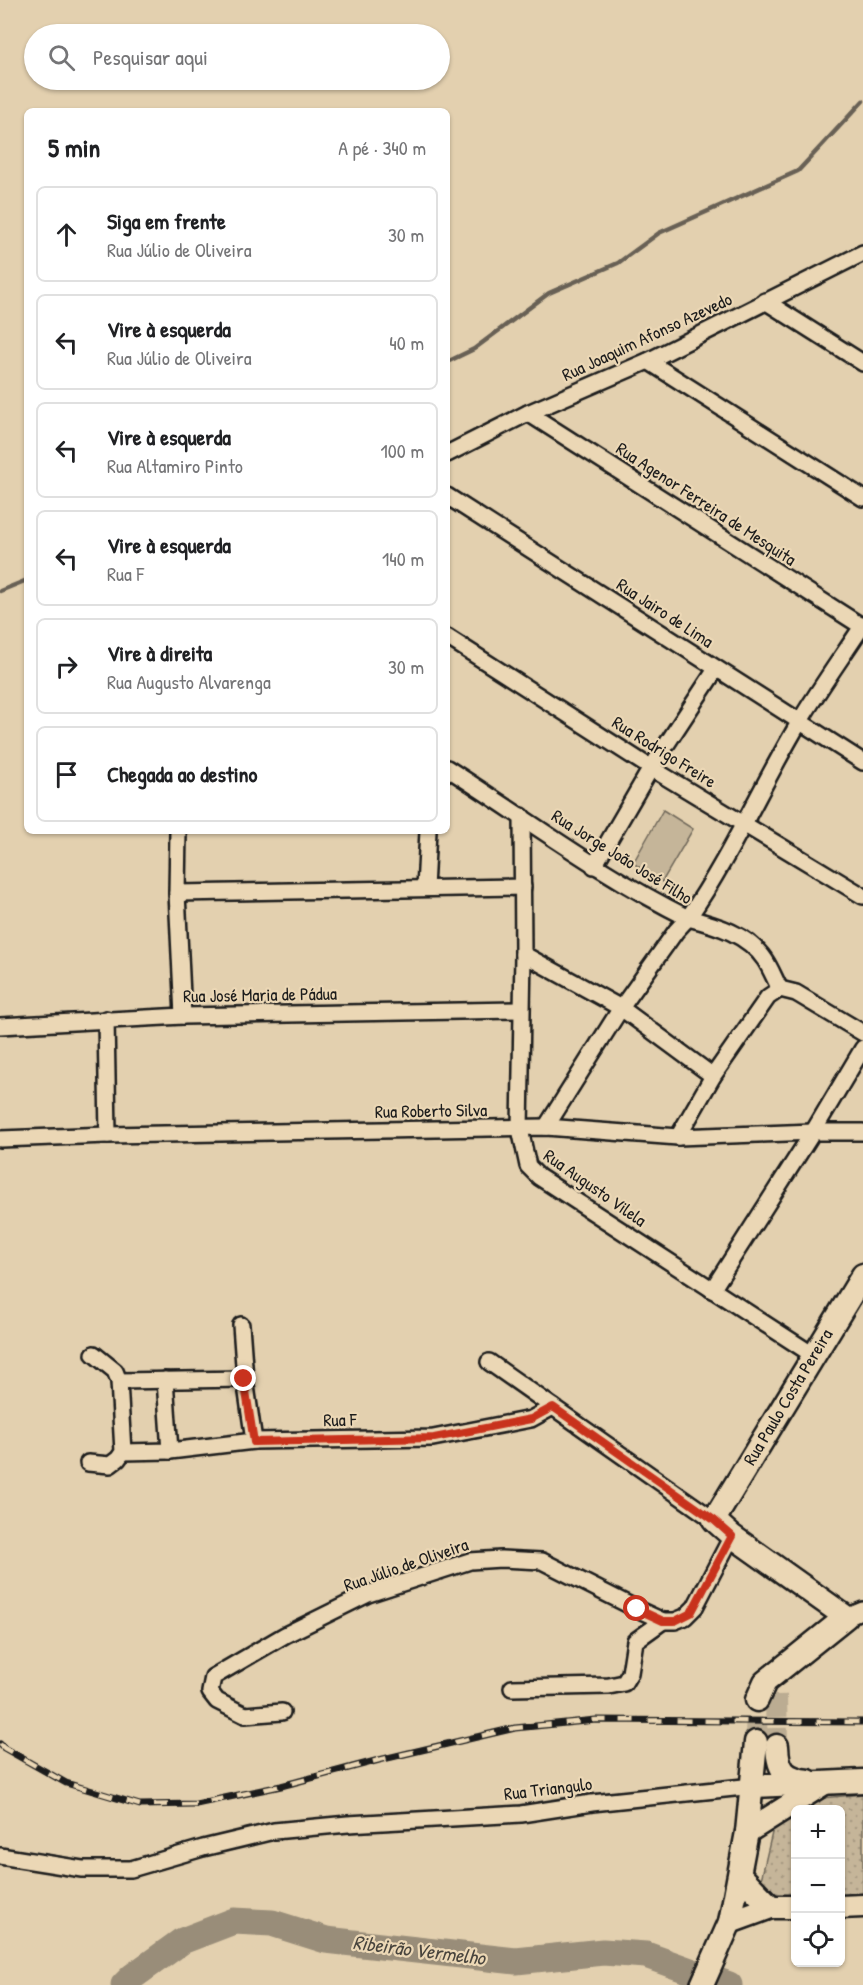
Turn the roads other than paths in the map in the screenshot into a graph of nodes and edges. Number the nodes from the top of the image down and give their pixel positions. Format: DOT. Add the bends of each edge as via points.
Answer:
graph roads {
  1 [pos="863,253"];
  2 [pos="765,302"];
  3 [pos="648,361"];
  4 [pos="863,363"];
  5 [pos="528,413"];
  6 [pos="450,452"];
  7 [pos="450,498"];
  8 [pos="863,498"];
  9 [pos="863,626"];
  10 [pos="450,639"];
  11 [pos="716,669"];
  12 [pos="800,721"];
  13 [pos="863,762"];
  14 [pos="651,768"];
  15 [pos="450,770"];
  16 [pos="522,816"];
  17 [pos="743,823"];
  18 [pos="178,834"];
  19 [pos="428,834"];
  20 [pos="594,866"];
  21 [pos="523,887"];
  22 [pos="424,888"];
  23 [pos="177,893"];
  24 [pos="863,896"];
  25 [pos="688,918"];
  26 [pos="523,954"];
  27 [pos="780,989"];
  28 [pos="621,1008"];
  29 [pos="521,1010"];
  30 [pos="183,1016"];
  31 [pos="106,1019"];
  32 [pos="0,1026"];
  33 [pos="863,1033"];
  34 [pos="863,1048"];
  35 [pos="713,1076"];
  36 [pos="546,1127"];
  37 [pos="520,1129"];
  38 [pos="813,1132"];
  39 [pos="863,1132"];
  40 [pos="108,1135"];
  41 [pos="678,1137"];
  42 [pos="0,1139"];
  43 [pos="863,1275"];
  44 [pos="712,1290"];
  45 [pos="241,1325"];
  46 [pos="94,1354"];
  47 [pos="813,1355"];
  48 [pos="489,1362"];
  49 [pos="244,1379"];
  50 [pos="165,1380"];
  51 [pos="119,1381"];
  52 [pos="553,1407"];
  53 [pos="254,1442"];
  54 [pos="170,1451"];
  55 [pos="123,1452"];
  56 [pos="88,1463"];
  57 [pos="714,1520"];
  58 [pos="732,1536"];
  59 [pos="855,1613"];
  60 [pos="663,1621"];
  61 [pos="512,1688"];
  62 [pos="767,1697"];
  63 [pos="282,1712"];
  64 [pos="863,1781"];
  65 [pos="824,1783"];
  66 [pos="753,1786"];
  67 [pos="747,1832"];
  68 [pos="0,1856"];
  69 [pos="740,1875"];
  70 [pos="863,1906"];
  71 [pos="771,1907"];
  72 [pos="791,1907"];
  73 [pos="845,1907"];
  74 [pos="730,1922"];
  75 [pos="702,1985"];
  1 -- 2 [label="street, Rua Joaquim Afonso Azevedo"];
  2 -- 3 [label="street, Rua Joaquim Afonso Azevedo"];
  2 -- 4 [label="street"];
  3 -- 5 [label="street, Rua Joaquim Afonso Azevedo"];
  3 -- 8 [label="street"];
  5 -- 6 [label="street, Rua Joaquim Afonso Azevedo"];
  5 -- 9 [label="street, Rua Agenor Ferreira de Mesquita"];
  7 -- 11 [label="street, Rua Jairo de Lima"];
  9 -- 12 [label="street"];
  10 -- 14 [label="street, Rua Rodrigo Freire"];
  11 -- 12 [label="street, Rua Jairo de Lima"];
  11 -- 14 [label="street"];
  12 -- 13 [label="street, Rua Jairo de Lima"];
  12 -- 17 [label="street"];
  14 -- 17 [label="street, Rua Rodrigo Freire"];
  14 -- 20 [label="street"];
  15 -- 16 [label="street, Rua Jorge João José Filho"];
  16 -- 20 [label="street, Rua Jorge João José Filho"];
  16 -- 21 [label="street, Rua Augusto Vilela"];
  17 -- 24 [label="street, Rua Rodrigo Freire"];
  17 -- 25 [label="street" via="710,887"];
  18 -- 23 [label="street"];
  19 -- 22 [label="street"];
  20 -- 25 [label="street, Rua Jorge João José Filho"];
  21 -- 22 [label="street"];
  21 -- 26 [label="street, Rua Augusto Vilela"];
  22 -- 23 [label="street"];
  23 -- 30 [label="street"];
  25 -- 27 [label="street" via="714,924 752,945 764,958"];
  25 -- 28 [label="street, Rua Jorge João José Filho"];
  26 -- 28 [label="street"];
  26 -- 29 [label="street, Rua Augusto Vilela"];
  27 -- 33 [label="street" via="796,993"];
  27 -- 35 [label="street" via="768,997"];
  28 -- 35 [label="street"];
  28 -- 36 [label="street, Rua Jorge João José Filho"];
  29 -- 30 [label="street, Rua José Maria de Pádua"];
  29 -- 37 [label="street, Rua Augusto Vilela"];
  30 -- 31 [label="street, Rua José Maria de Pádua"];
  31 -- 32 [label="street, Rua José Maria de Pádua"];
  31 -- 40 [label="street"];
  34 -- 38 [label="street"];
  35 -- 41 [label="street"];
  36 -- 37 [label="street, Rua Roberto Silva"];
  36 -- 41 [label="street, Rua Roberto Silva"];
  37 -- 40 [label="street, Rua Roberto Silva"];
  37 -- 44 [label="street, Rua Augusto Vilela" via="528,1166 539,1177"];
  38 -- 39 [label="street, Rua Roberto Silva"];
  38 -- 41 [label="street, Rua Roberto Silva"];
  38 -- 44 [label="street"];
  40 -- 42 [label="street, Rua Roberto Silva"];
  43 -- 47 [label="street, Rua Paulo Costa Pereira"];
  44 -- 47 [label="street, Rua Augusto Vilela"];
  45 -- 49 [label="street"];
  46 -- 51 [label="street" via="115,1371"];
  47 -- 57 [label="street, Rua Paulo Costa Pereira"];
  48 -- 52 [label="street"];
  49 -- 50 [label="street"];
  49 -- 53 [label="street"];
  50 -- 51 [label="street"];
  50 -- 54 [label="street"];
  51 -- 55 [label="street"];
  52 -- 53 [label="street, Rua F" via="531,1419 434,1438"];
  52 -- 57 [label="street"];
  53 -- 54 [label="street, Rua F"];
  54 -- 55 [label="street, Rua F"];
  55 -- 56 [label="street" via="110,1465"];
  57 -- 58 [label="street"];
  58 -- 59 [label="street"];
  58 -- 60 [label="street" via="691,1613 675,1621"];
  59 -- 62 [label="street" via="765,1682"];
  60 -- 61 [label="street" via="635,1641 630,1673 624,1683"];
  60 -- 63 [label="street, Rua Júlio de Oliveira" via="542,1561 470,1561 368,1594 285,1635 213,1677 210,1692 217,1701 245,1715"];
  64 -- 65 [label="street"];
  65 -- 66 [label="street"];
  65 -- 66 [label="street" via="789,1776 766,1744"];
  65 -- 67 [label="street"];
  66 -- 67 [label="street"];
  66 -- 68 [label="street, Rua Triangulo" via="521,1814 274,1831 131,1869 82,1869"];
  67 -- 69 [label="street"];
  69 -- 71 [label="street"];
  69 -- 74 [label="street"];
  70 -- 73 [label="street"];
  71 -- 72 [label="street"];
  71 -- 74 [label="street"];
  74 -- 75 [label="street"];
}
